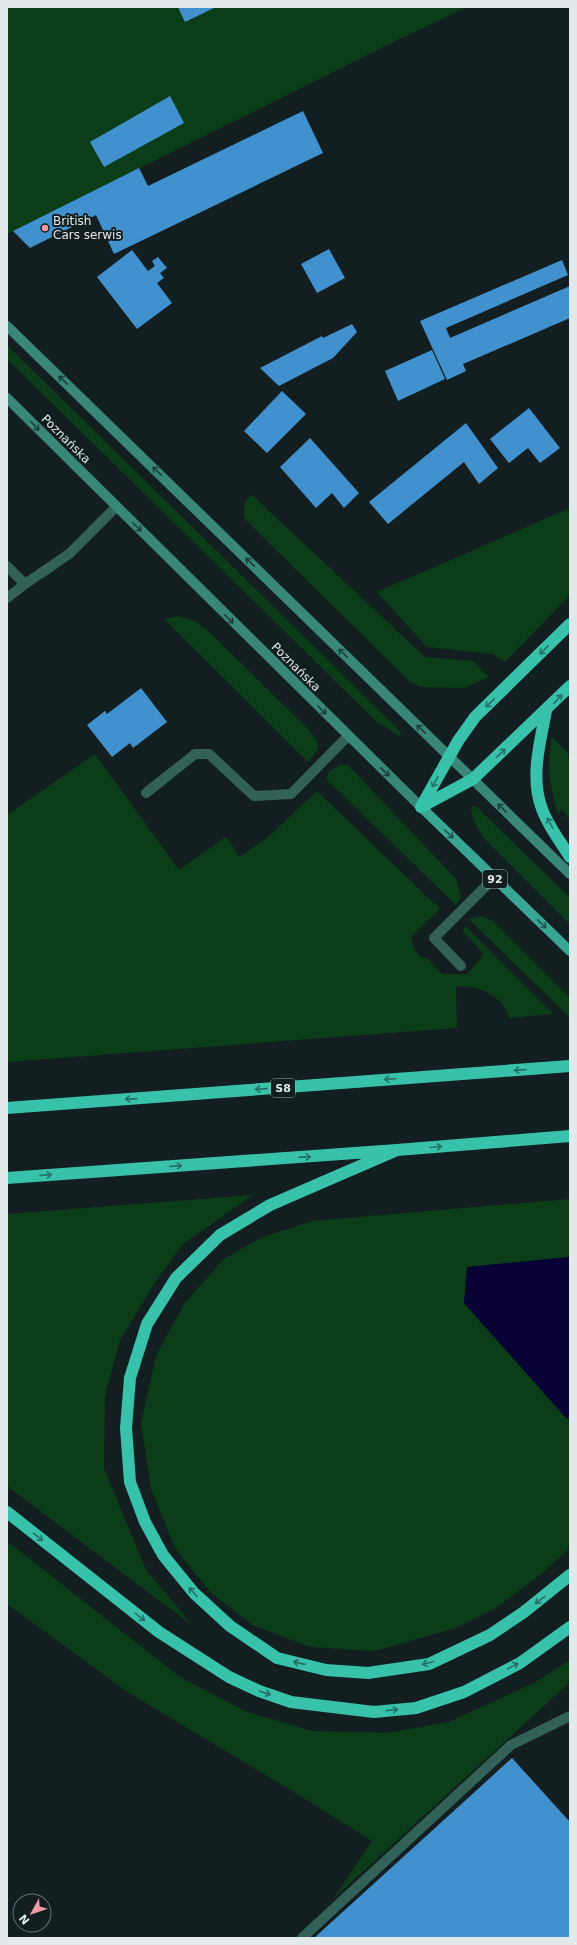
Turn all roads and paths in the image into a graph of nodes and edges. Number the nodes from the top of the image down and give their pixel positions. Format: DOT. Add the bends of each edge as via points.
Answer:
graph roads {
  1 [pos="7,326"];
  2 [pos="7,398"];
  3 [pos="116,507"];
  4 [pos="7,566"];
  5 [pos="25,584"];
  6 [pos="7,598"];
  7 [pos="570,624"];
  8 [pos="570,686"];
  9 [pos="546,711"];
  10 [pos="348,736"];
  11 [pos="449,757"];
  12 [pos="473,779"];
  13 [pos="146,793"];
  14 [pos="421,807"];
  15 [pos="570,857"];
  16 [pos="570,874"];
  17 [pos="494,878"];
  18 [pos="570,951"];
  19 [pos="461,966"];
  20 [pos="564,1066"];
  21 [pos="7,1108"];
  22 [pos="570,1136"];
  23 [pos="397,1150"];
  24 [pos="7,1178"];
  25 [pos="7,1512"];
  26 [pos="570,1575"];
  27 [pos="570,1627"];
  28 [pos="570,1716"];
  29 [pos="302,1938"];
  11 -- 1 [label="main road, one-way"];
  2 -- 3 [label="main road, Poznańska, one-way"];
  3 -- 5 [label="lane" via="69,554"];
  3 -- 10 [label="main road, Poznańska, one-way"];
  4 -- 5 [label="lane"];
  5 -- 6 [label="lane"];
  7 -- 11 [label="highway, one-way" via="475,717"];
  9 -- 8 [label="highway, one-way"];
  12 -- 9 [label="highway, one-way"];
  15 -- 9 [label="highway, one-way" via="542,810 537,793 536,772"];
  10 -- 13 [label="lane" via="291,794 254,796 209,754 195,754"];
  10 -- 14 [label="main road, Poznańska, one-way"];
  11 -- 12 [label="main road"];
  11 -- 14 [label="highway, one-way"];
  12 -- 14 [label="highway"];
  16 -- 12 [label="main road, one-way"];
  14 -- 17 [label="main road, Poznańska / 92, one-way"];
  17 -- 18 [label="main road, Poznańska / 92, one-way"];
  17 -- 19 [label="lane" via="434,938"];
  20 -- 21 [label="highway, S8, one-way"];
  23 -- 22 [label="highway, one-way"];
  24 -- 23 [label="highway, one-way"];
  26 -- 23 [label="highway, one-way" via="490,1636 429,1664 368,1673 326,1670 278,1658 230,1626 185,1582 163,1555 145,1522 130,1482 126,1428 130,1378 147,1324 176,1278 220,1236 270,1205"];
  25 -- 27 [label="highway, one-way" via="159,1632 229,1677 292,1702 374,1712 416,1708 464,1692 520,1663"];
  28 -- 29 [label="lane" via="511,1745"];
}
